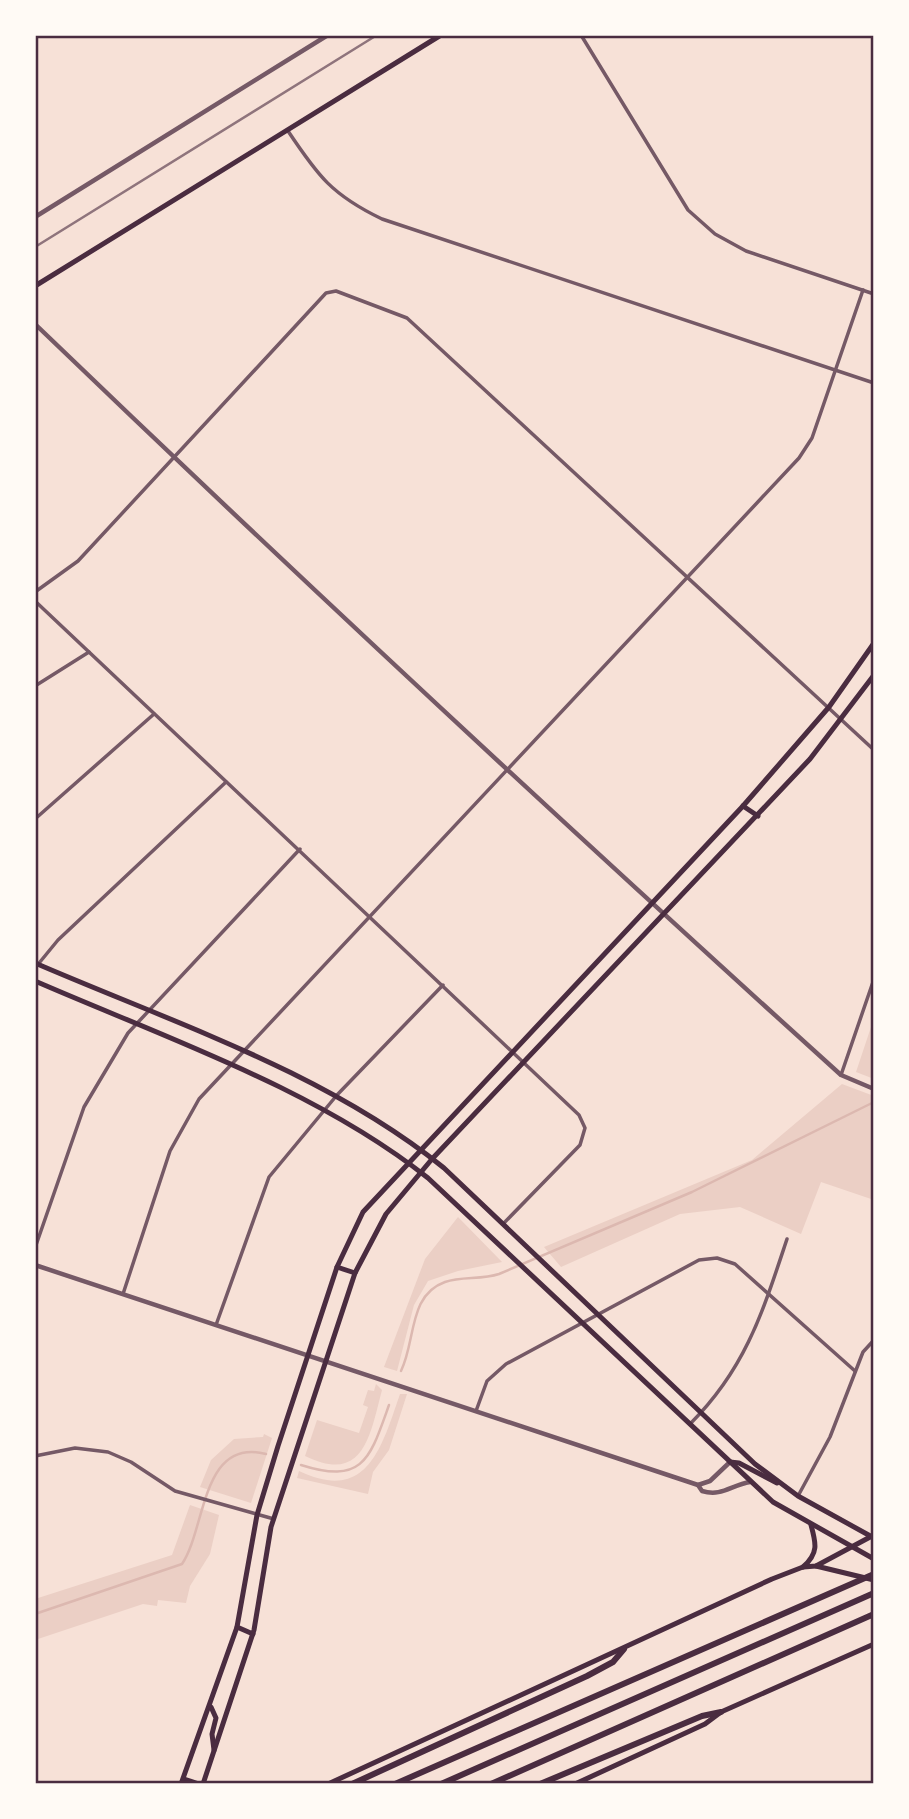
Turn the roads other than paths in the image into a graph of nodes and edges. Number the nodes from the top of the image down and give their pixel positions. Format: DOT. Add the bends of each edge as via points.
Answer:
graph roads {
  1 [pos="327,35"];
  2 [pos="441,35"];
  3 [pos="581,35"];
  4 [pos="288,131"];
  5 [pos="35,217"];
  6 [pos="35,286"];
  7 [pos="863,290"];
  8 [pos="874,294"];
  9 [pos="35,324"];
  10 [pos="836,370"];
  11 [pos="874,383"];
  12 [pos="173,457"];
  13 [pos="687,578"];
  14 [pos="35,592"];
  15 [pos="35,601"];
  16 [pos="874,643"];
  17 [pos="89,652"];
  18 [pos="874,675"];
  19 [pos="35,686"];
  20 [pos="829,707"];
  21 [pos="154,714"];
  22 [pos="843,720"];
  23 [pos="874,750"];
  24 [pos="507,769"];
  25 [pos="227,782"];
  26 [pos="743,806"];
  27 [pos="758,817"];
  28 [pos="35,819"];
  29 [pos="300,849"];
  30 [pos="651,903"];
  31 [pos="371,915"];
  32 [pos="665,916"];
  33 [pos="36,965"];
  34 [pos="584,977"];
  35 [pos="874,979"];
  36 [pos="35,981"];
  37 [pos="443,985"];
  38 [pos="595,989"];
  39 [pos="148,1011"];
  40 [pos="136,1025"];
  41 [pos="514,1050"];
  42 [pos="242,1052"];
  43 [pos="526,1061"];
  44 [pos="229,1065"];
  45 [pos="841,1075"];
  46 [pos="874,1089"];
  47 [pos="337,1095"];
  48 [pos="326,1108"];
  49 [pos="419,1149"];
  50 [pos="432,1159"];
  51 [pos="407,1162"];
  52 [pos="420,1172"];
  53 [pos="502,1225"];
  54 [pos="787,1239"];
  55 [pos="35,1248"];
  56 [pos="35,1265"];
  57 [pos="337,1267"];
  58 [pos="355,1273"];
  59 [pos="569,1286"];
  60 [pos="769,1292"];
  61 [pos="122,1294"];
  62 [pos="558,1297"];
  63 [pos="598,1312"];
  64 [pos="582,1321"];
  65 [pos="216,1325"];
  66 [pos="874,1340"];
  67 [pos="309,1355"];
  68 [pos="327,1361"];
  69 [pos="855,1371"];
  70 [pos="476,1411"];
  71 [pos="700,1414"];
  72 [pos="689,1425"];
  73 [pos="35,1456"];
  74 [pos="730,1462"];
  75 [pos="750,1482"];
  76 [pos="698,1485"];
  77 [pos="792,1491"];
  78 [pos="798,1496"];
  79 [pos="257,1515"];
  80 [pos="274,1520"];
  81 [pos="811,1525"];
  82 [pos="873,1536"];
  83 [pos="849,1548"];
  84 [pos="874,1559"];
  85 [pos="816,1566"];
  86 [pos="803,1567"];
  87 [pos="874,1574"];
  88 [pos="874,1580"];
  89 [pos="874,1593"];
  90 [pos="874,1614"];
  91 [pos="237,1627"];
  92 [pos="253,1634"];
  93 [pos="874,1644"];
  94 [pos="624,1649"];
  95 [pos="211,1707"];
  96 [pos="721,1712"];
  97 [pos="215,1753"];
  98 [pos="183,1781"];
  99 [pos="201,1784"];
  100 [pos="328,1784"];
  101 [pos="352,1784"];
  102 [pos="395,1784"];
  103 [pos="441,1784"];
  104 [pos="491,1784"];
  105 [pos="540,1784"];
  106 [pos="575,1784"];
  1 -- 5 [label="street"];
  2 -- 4 [label="main road"];
  3 -- 7 [label="street" via="688,210 746,251"];
  4 -- 6 [label="main road"];
  4 -- 10 [label="street" via="314,172 334,191 382,219"];
  7 -- 8 [label="street"];
  7 -- 10 [label="street"];
  9 -- 12 [label="street"];
  10 -- 11 [label="street"];
  10 -- 13 [label="street" via="812,438 799,458"];
  12 -- 13 [label="street" via="326,293 336,290 407,318"];
  12 -- 14 [label="street" via="78,561"];
  12 -- 24 [label="street"];
  13 -- 20 [label="street"];
  13 -- 24 [label="street"];
  15 -- 17 [label="street"];
  16 -- 20 [label="main road"];
  17 -- 19 [label="street"];
  17 -- 21 [label="street"];
  18 -- 22 [label="main road"];
  20 -- 22 [label="street"];
  20 -- 26 [label="main road"];
  21 -- 25 [label="street"];
  21 -- 28 [label="street"];
  22 -- 23 [label="street"];
  22 -- 27 [label="main road"];
  24 -- 30 [label="street"];
  24 -- 31 [label="street"];
  25 -- 29 [label="street"];
  25 -- 33 [label="street"];
  26 -- 27 [label="main road"];
  26 -- 30 [label="main road"];
  27 -- 32 [label="main road"];
  29 -- 31 [label="street"];
  29 -- 39 [label="street"];
  30 -- 32 [label="street"];
  30 -- 34 [label="main road"];
  31 -- 37 [label="street"];
  31 -- 42 [label="street"];
  32 -- 38 [label="main road"];
  32 -- 45 [label="street"];
  33 -- 39 [label="main road"];
  34 -- 38 [label="main road"];
  34 -- 41 [label="main road"];
  35 -- 45 [label="street"];
  36 -- 40 [label="main road"];
  37 -- 41 [label="street"];
  37 -- 47 [label="street"];
  38 -- 43 [label="main road"];
  39 -- 40 [label="street"];
  39 -- 42 [label="main road"];
  40 -- 44 [label="main road"];
  40 -- 55 [label="street" via="84,1107"];
  41 -- 43 [label="street"];
  41 -- 49 [label="main road"];
  42 -- 44 [label="street"];
  42 -- 47 [label="main road"];
  43 -- 50 [label="main road"];
  43 -- 53 [label="street" via="579,1115 585,1128 580,1145"];
  44 -- 48 [label="main road"];
  44 -- 61 [label="street" via="199,1099 176,1136"];
  45 -- 46 [label="street"];
  47 -- 48 [label="street"];
  47 -- 49 [label="main road"];
  48 -- 51 [label="main road"];
  48 -- 65 [label="street" via="269,1177"];
  49 -- 50 [label="main road"];
  49 -- 51 [label="main road"];
  50 -- 52 [label="main road"];
  50 -- 53 [label="main road"];
  51 -- 52 [label="main road"];
  51 -- 57 [label="main road" via="363,1212"];
  52 -- 58 [label="main road" via="380,1223"];
  52 -- 62 [label="main road"];
  53 -- 59 [label="main road"];
  54 -- 60 [label="street"];
  56 -- 61 [label="street"];
  57 -- 58 [label="main road"];
  57 -- 67 [label="main road"];
  58 -- 68 [label="main road"];
  59 -- 62 [label="main road"];
  59 -- 63 [label="main road"];
  60 -- 63 [label="street" via="734,1264 717,1258 699,1260"];
  60 -- 69 [label="street"];
  60 -- 71 [label="street" via="734,1374"];
  61 -- 65 [label="street"];
  62 -- 64 [label="main road"];
  63 -- 64 [label="street"];
  63 -- 71 [label="main road"];
  64 -- 70 [label="street" via="506,1364 487,1381"];
  64 -- 72 [label="main road"];
  65 -- 67 [label="street"];
  66 -- 69 [label="street"];
  67 -- 68 [label="street"];
  67 -- 79 [label="main road"];
  68 -- 70 [label="street"];
  68 -- 80 [label="main road"];
  69 -- 78 [label="street" via="830,1437"];
  70 -- 76 [label="street"];
  71 -- 72 [label="street"];
  71 -- 77 [label="main road"];
  72 -- 74 [label="main road"];
  73 -- 79 [label="street" via="75,1448 108,1452 175,1490"];
  74 -- 75 [label="main road"];
  74 -- 76 [label="street" via="710,1481"];
  74 -- 77 [label="main road"];
  75 -- 76 [label="street" via="718,1494 702,1491"];
  75 -- 81 [label="main road"];
  77 -- 78 [label="main road"];
  78 -- 82 [label="main road"];
  79 -- 80 [label="street"];
  79 -- 91 [label="main road"];
  80 -- 92 [label="main road"];
  81 -- 83 [label="main road"];
  81 -- 86 [label="main road" via="815,1550"];
  82 -- 83 [label="main road"];
  83 -- 84 [label="main road"];
  83 -- 85 [label="main road"];
  85 -- 86 [label="main road"];
  85 -- 88 [label="main road"];
  86 -- 94 [label="main road"];
  87 -- 102 [label="highway"];
  89 -- 103 [label="highway"];
  90 -- 104 [label="highway"];
  91 -- 92 [label="main road"];
  91 -- 95 [label="main road"];
  92 -- 97 [label="main road"];
  93 -- 96 [label="main road"];
  94 -- 100 [label="main road"];
  94 -- 101 [label="highway" via="613,1662 587,1676"];
  95 -- 97 [label="main road" via="216,1718 212,1734"];
  95 -- 98 [label="main road"];
  96 -- 105 [label="highway"];
  96 -- 106 [label="main road" via="705,1724"];
  97 -- 99 [label="main road"];
  98 -- 99 [label="main road"];
}
